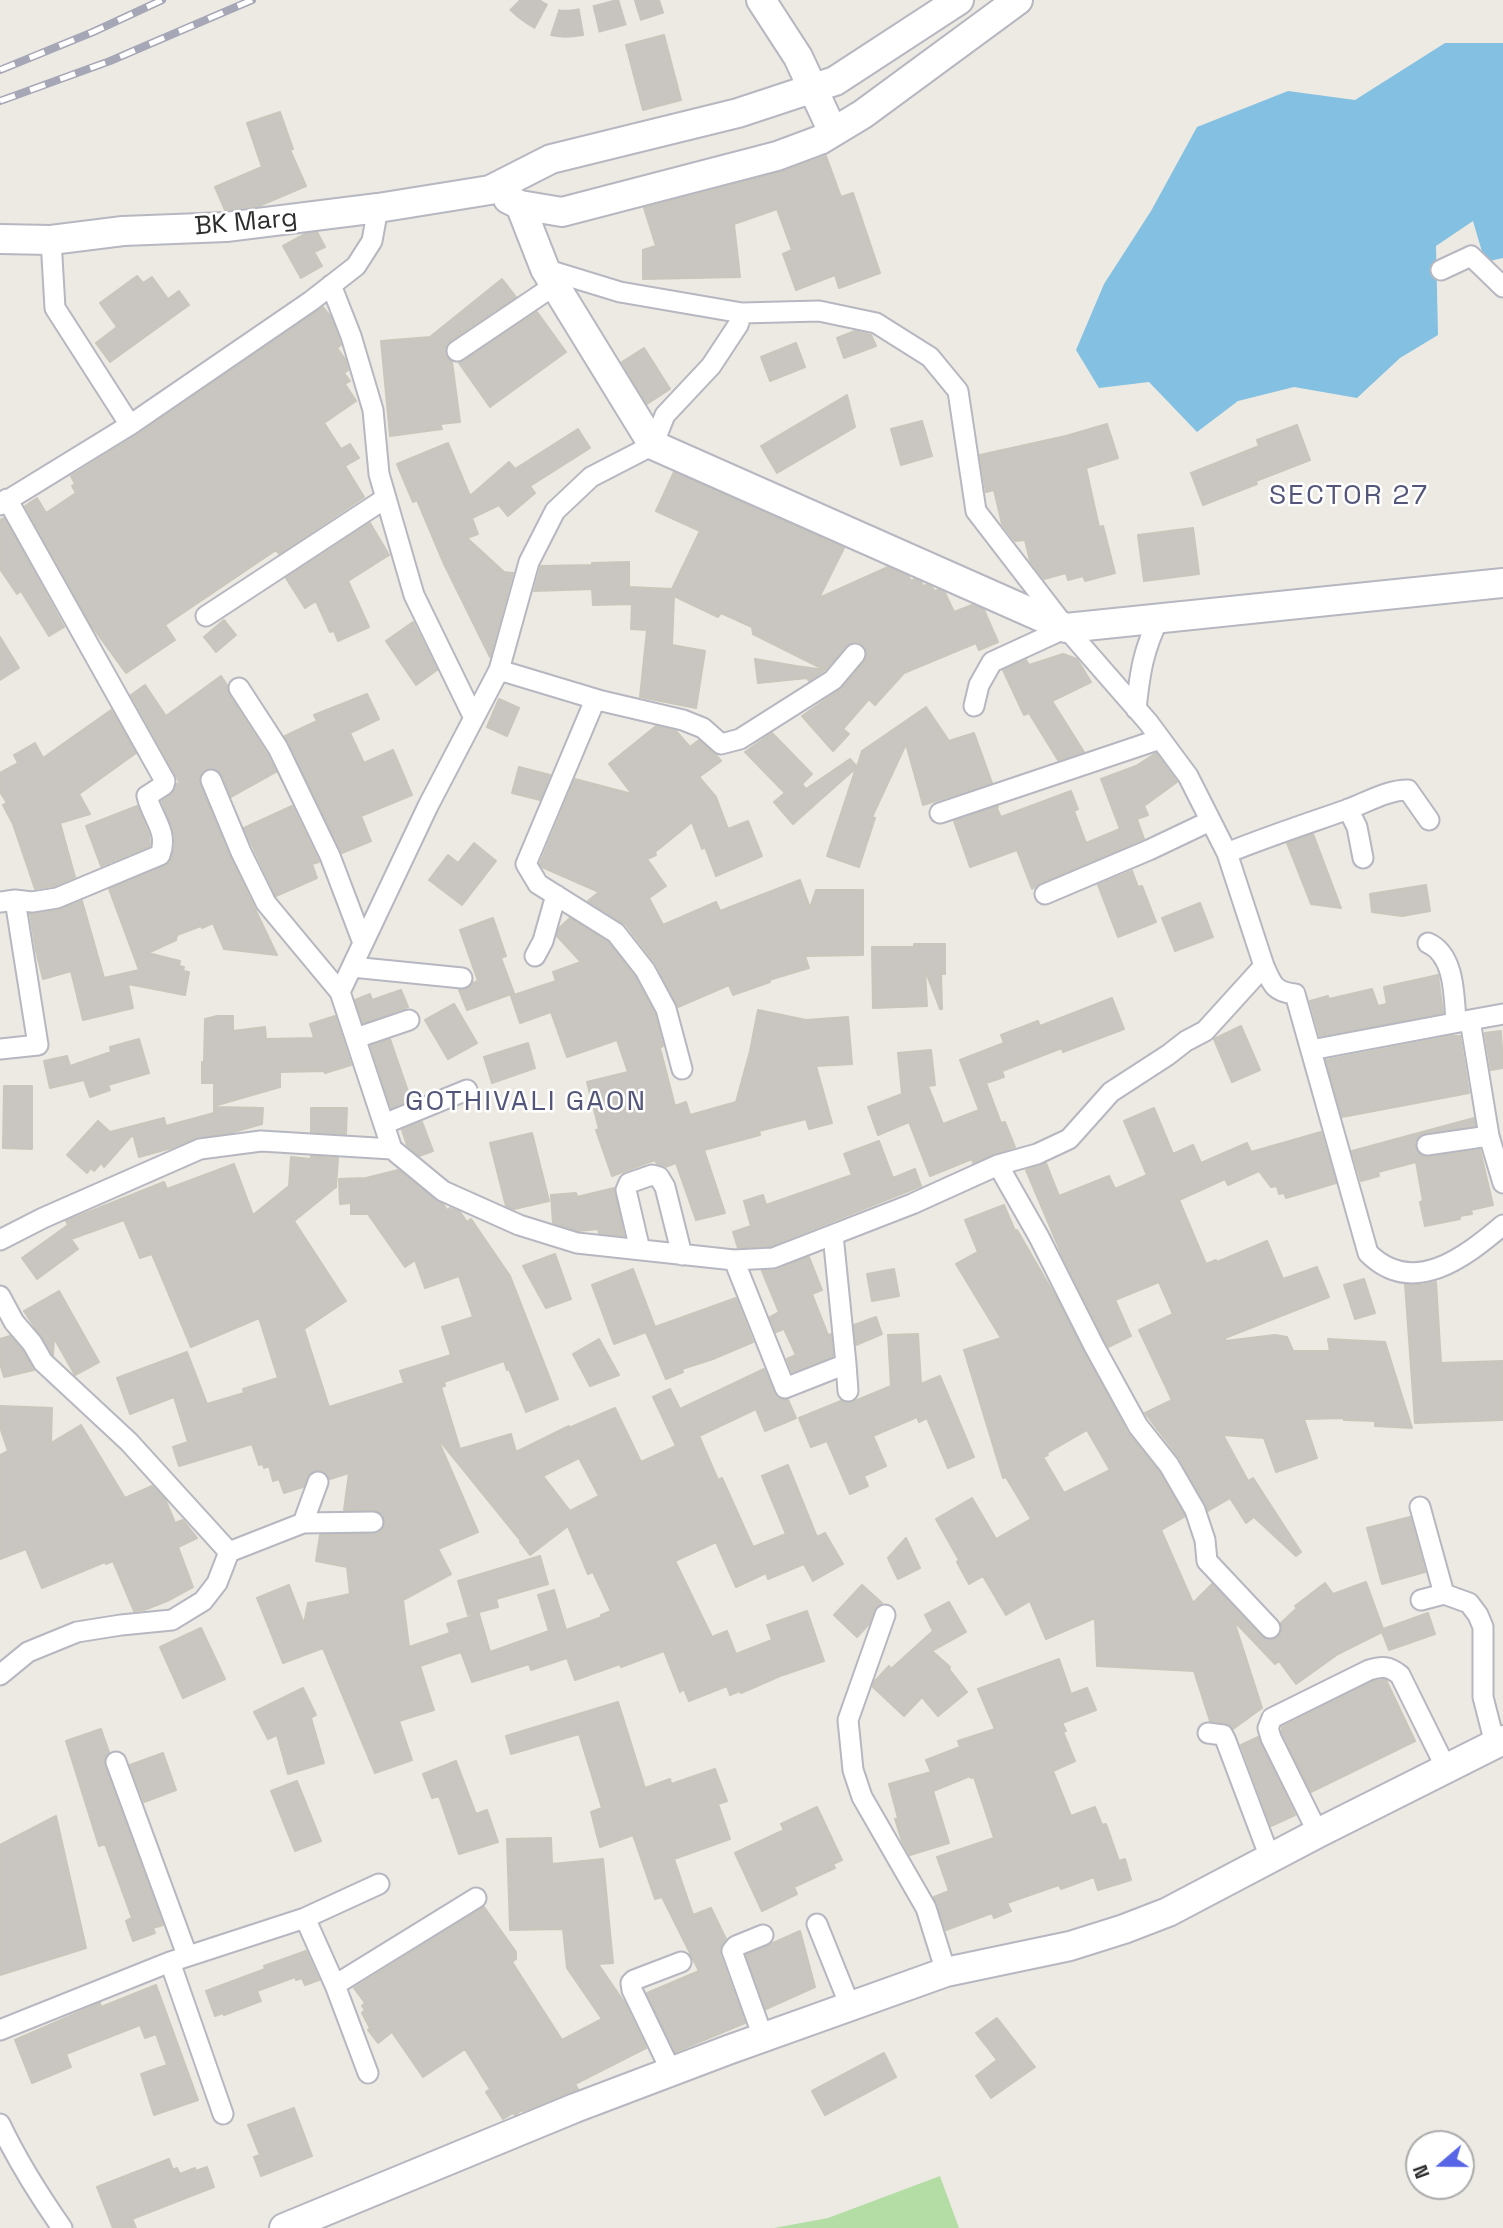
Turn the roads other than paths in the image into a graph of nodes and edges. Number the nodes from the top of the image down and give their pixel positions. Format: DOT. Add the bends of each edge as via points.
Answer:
graph roads {
  1 [pos="761,0"];
  2 [pos="959,0"];
  3 [pos="1018,0"];
  4 [pos="811,88"];
  5 [pos="833,132"];
  6 [pos="490,190"];
  7 [pos="520,205"];
  8 [pos="378,208"];
  9 [pos="0,239"];
  10 [pos="51,240"];
  11 [pos="1441,271"];
  12 [pos="550,277"];
  13 [pos="331,285"];
  14 [pos="1503,287"];
  15 [pos="742,313"];
  16 [pos="457,351"];
  17 [pos="130,425"];
  18 [pos="653,445"];
  19 [pos="386,498"];
  20 [pos="4,502"];
  21 [pos="1503,583"];
  22 [pos="206,616"];
  23 [pos="1159,618"];
  24 [pos="1066,628"];
  25 [pos="855,654"];
  26 [pos="499,670"];
  27 [pos="239,688"];
  28 [pos="595,700"];
  29 [pos="974,706"];
  30 [pos="1136,709"];
  31 [pos="474,718"];
  32 [pos="1160,738"];
  33 [pos="211,780"];
  34 [pos="1348,809"];
  35 [pos="940,813"];
  36 [pos="1429,820"];
  37 [pos="1210,821"];
  38 [pos="1227,853"];
  39 [pos="1363,858"];
  40 [pos="1045,894"];
  41 [pos="556,895"];
  42 [pos="7,901"];
  43 [pos="363,943"];
  44 [pos="1428,943"];
  45 [pos="535,956"];
  46 [pos="1264,966"];
  47 [pos="352,967"];
  48 [pos="462,978"];
  49 [pos="340,992"];
  50 [pos="1503,1014"];
  51 [pos="409,1020"];
  52 [pos="1463,1021"];
  53 [pos="356,1038"];
  54 [pos="0,1049"];
  55 [pos="1311,1049"];
  56 [pos="682,1069"];
  57 [pos="467,1090"];
  58 [pos="384,1124"];
  59 [pos="1489,1136"];
  60 [pos="1427,1145"];
  61 [pos="392,1149"];
  62 [pos="998,1165"];
  63 [pos="1503,1183"];
  64 [pos="1503,1225"];
  65 [pos="833,1235"];
  66 [pos="0,1240"];
  67 [pos="640,1250"];
  68 [pos="682,1255"];
  69 [pos="734,1261"];
  70 [pos="0,1296"];
  71 [pos="846,1364"];
  72 [pos="848,1391"];
  73 [pos="318,1482"];
  74 [pos="1420,1507"];
  75 [pos="373,1522"];
  76 [pos="303,1523"];
  77 [pos="229,1552"];
  78 [pos="1444,1594"];
  79 [pos="1421,1600"];
  80 [pos="886,1615"];
  81 [pos="1270,1628"];
  82 [pos="0,1675"];
  83 [pos="1208,1733"];
  84 [pos="1499,1742"];
  85 [pos="116,1762"];
  86 [pos="1446,1768"];
  87 [pos="1318,1833"];
  88 [pos="1270,1858"];
  89 [pos="379,1884"];
  90 [pos="476,1898"];
  91 [pos="305,1918"];
  92 [pos="817,1924"];
  93 [pos="762,1935"];
  94 [pos="178,1959"];
  95 [pos="681,1962"];
  96 [pos="946,1972"];
  97 [pos="335,1985"];
  98 [pos="850,2006"];
  99 [pos="0,2030"];
  100 [pos="763,2038"];
  101 [pos="671,2071"];
  102 [pos="368,2073"];
  103 [pos="223,2114"];
  104 [pos="0,2124"];
  105 [pos="62,2228"];
  106 [pos="284,2228"];
  1 -- 4 [label="street" via="798,57"];
  2 -- 4 [label="street, BK Marg" via="835,81"];
  3 -- 5 [label="street"];
  4 -- 5 [label="street"];
  4 -- 6 [label="street, BK Marg" via="738,113 551,159"];
  5 -- 7 [label="street" via="777,156 562,212"];
  6 -- 7 [label="street"];
  6 -- 8 [label="street, BK Marg"];
  7 -- 12 [label="street"];
  8 -- 10 [label="street, BK Marg" via="226,228 124,231"];
  8 -- 13 [label="street" via="372,241 356,267"];
  9 -- 10 [label="street, BK Marg"];
  10 -- 17 [label="street" via="55,308"];
  11 -- 14 [label="street" via="1471,256"];
  12 -- 15 [label="street"];
  12 -- 16 [label="street"];
  12 -- 18 [label="street"];
  13 -- 17 [label="street"];
  13 -- 19 [label="street" via="373,410"];
  15 -- 18 [label="street" via="711,366 665,415"];
  15 -- 24 [label="street" via="819,312 876,323 930,357 958,391 976,511"];
  17 -- 20 [label="street"];
  18 -- 24 [label="street"];
  18 -- 26 [label="street" via="592,477 555,511 529,562"];
  19 -- 22 [label="street"];
  19 -- 31 [label="street" via="414,595"];
  20 -- 42 [label="street" via="165,781 147,796 163,834 160,855 57,898"];
  21 -- 23 [label="street"];
  23 -- 24 [label="street"];
  23 -- 30 [label="street" via="1141,664"];
  24 -- 29 [label="street" via="992,662"];
  24 -- 30 [label="street"];
  25 -- 28 [label="street" via="833,680 740,739 721,744 704,728 682,720"];
  26 -- 28 [label="street"];
  26 -- 31 [label="street"];
  27 -- 43 [label="street" via="278,748 330,856"];
  28 -- 41 [label="street" via="526,864 538,884"];
  30 -- 32 [label="street"];
  31 -- 43 [label="street"];
  32 -- 35 [label="street"];
  32 -- 37 [label="street" via="1188,775"];
  33 -- 49 [label="street" via="266,903"];
  34 -- 36 [label="street" via="1396,790 1408,790"];
  34 -- 38 [label="street"];
  34 -- 39 [label="street"];
  37 -- 38 [label="street"];
  37 -- 40 [label="street"];
  38 -- 46 [label="street"];
  41 -- 45 [label="street"];
  41 -- 56 [label="street" via="616,933 645,970 666,1009"];
  42 -- 54 [label="street" via="38,1045"];
  43 -- 47 [label="street"];
  44 -- 52 [label="street" via="1445,958"];
  46 -- 55 [label="street" via="1281,993 1295,994"];
  46 -- 62 [label="street" via="1205,1031 1111,1092 1069,1139"];
  47 -- 48 [label="street"];
  47 -- 49 [label="street"];
  49 -- 53 [label="street"];
  50 -- 52 [label="street"];
  51 -- 53 [label="street"];
  52 -- 55 [label="street"];
  52 -- 59 [label="street"];
  53 -- 58 [label="street"];
  55 -- 64 [label="street" via="1368,1253 1377,1263 1398,1273 1434,1270 1462,1257"];
  57 -- 58 [label="street"];
  58 -- 61 [label="street"];
  59 -- 60 [label="street"];
  59 -- 63 [label="street"];
  61 -- 66 [label="street" via="261,1141 200,1149"];
  61 -- 67 [label="street" via="443,1191 519,1225 577,1243"];
  62 -- 65 [label="street"];
  62 -- 81 [label="street" via="1138,1426 1169,1465 1195,1510 1208,1561"];
  65 -- 69 [label="street" via="773,1258"];
  65 -- 71 [label="street"];
  67 -- 68 [label="street"];
  67 -- 68 [label="street" via="626,1190 629,1183 652,1175 665,1187"];
  68 -- 69 [label="street"];
  69 -- 71 [label="street" via="785,1388"];
  70 -- 77 [label="street" via="43,1362 130,1442"];
  71 -- 72 [label="street"];
  73 -- 76 [label="street"];
  74 -- 78 [label="street"];
  75 -- 76 [label="street"];
  76 -- 77 [label="street"];
  77 -- 82 [label="street" via="217,1583 203,1601 172,1620 77,1632 28,1652"];
  78 -- 79 [label="street"];
  78 -- 84 [label="street" via="1469,1603 1479,1615 1483,1697"];
  80 -- 96 [label="street" via="848,1720 853,1770 862,1797 926,1908"];
  83 -- 88 [label="street" via="1223,1735 1226,1741"];
  84 -- 86 [label="street"];
  85 -- 94 [label="street"];
  86 -- 87 [label="street"];
  86 -- 87 [label="street" via="1400,1675 1383,1666 1272,1718 1271,1738"];
  87 -- 88 [label="street"];
  88 -- 96 [label="street" via="1168,1912 1125,1929"];
  89 -- 91 [label="street"];
  90 -- 97 [label="street"];
  91 -- 94 [label="street"];
  91 -- 97 [label="street"];
  92 -- 98 [label="street"];
  93 -- 100 [label="street" via="732,1951"];
  94 -- 99 [label="street"];
  94 -- 103 [label="street"];
  95 -- 101 [label="street" via="631,1983"];
  96 -- 98 [label="street"];
  97 -- 102 [label="street"];
  98 -- 100 [label="street"];
  100 -- 101 [label="street"];
  101 -- 106 [label="street"];
  104 -- 105 [label="street"];
}
